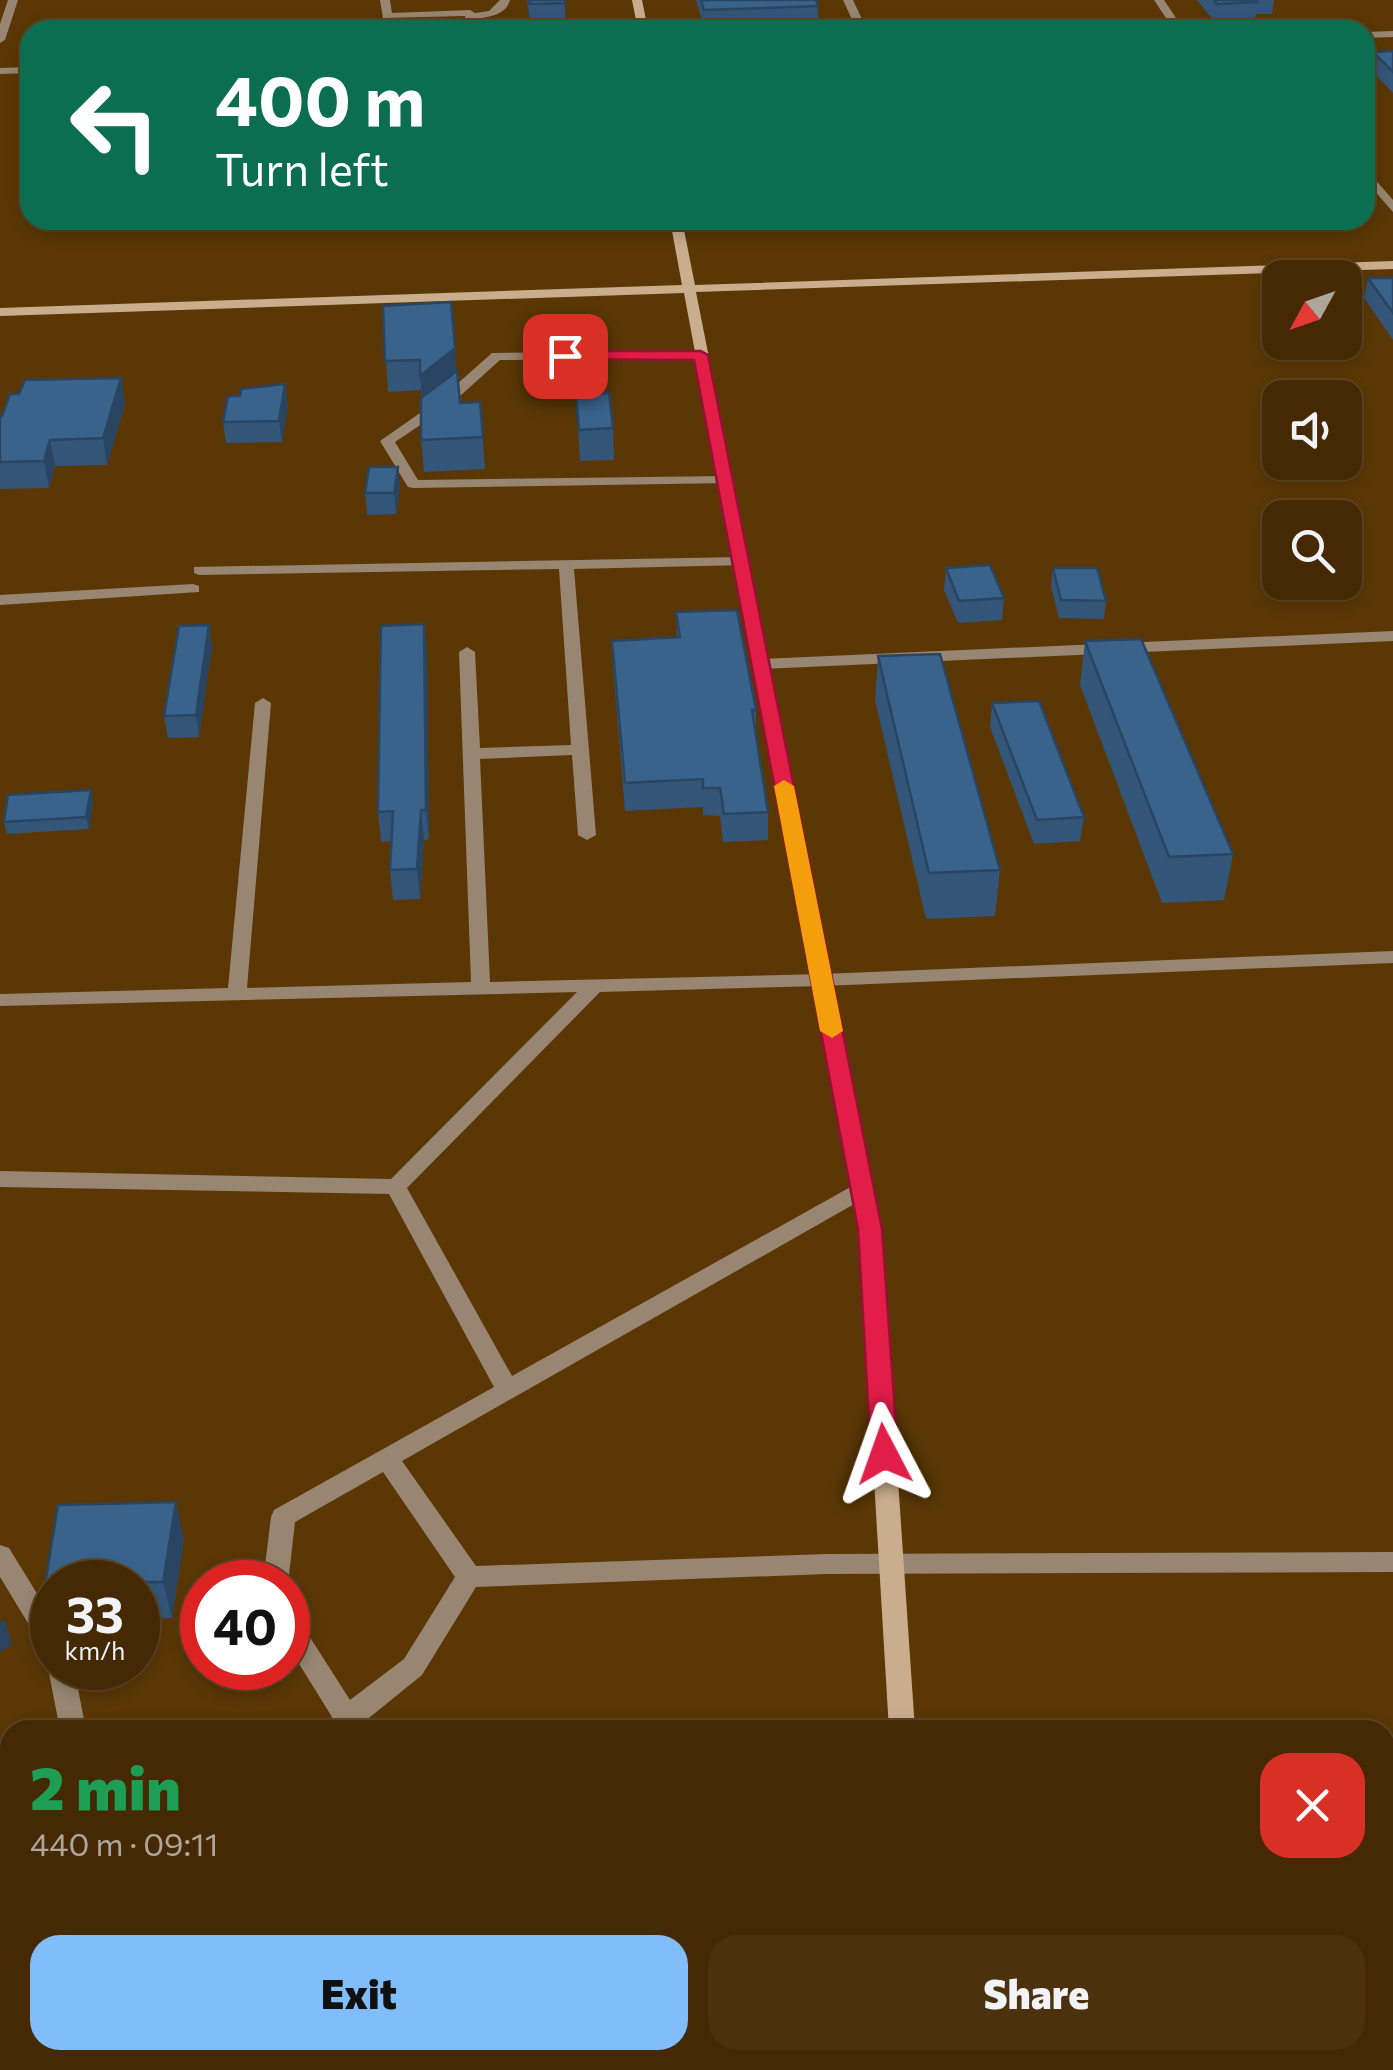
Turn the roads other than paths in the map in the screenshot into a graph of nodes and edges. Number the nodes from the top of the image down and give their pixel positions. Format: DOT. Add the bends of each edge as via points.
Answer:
graph roads {
  1 [pos="13,0"];
  2 [pos="385,0"];
  3 [pos="504,0"];
  4 [pos="470,20"];
  5 [pos="478,20"];
  6 [pos="0,40"];
  7 [pos="1375,185"];
  8 [pos="1393,208"];
  9 [pos="678,230"];
  10 [pos="1393,265"];
  11 [pos="688,290"];
  12 [pos="0,312"];
  13 [pos="701,355"];
  14 [pos="725,480"];
  15 [pos="741,562"];
  16 [pos="566,564"];
  17 [pos="200,570"];
  18 [pos="193,589"];
  19 [pos="0,600"];
  20 [pos="1393,636"];
  21 [pos="467,652"];
  22 [pos="760,664"];
  23 [pos="263,704"];
  24 [pos="581,750"];
  25 [pos="472,754"];
  26 [pos="587,835"];
  27 [pos="1393,957"];
  28 [pos="822,980"];
  29 [pos="594,985"];
  30 [pos="481,988"];
  31 [pos="237,994"];
  32 [pos="0,1000"];
  33 [pos="0,1180"];
  34 [pos="396,1187"];
  35 [pos="862,1190"];
  36 [pos="508,1390"];
  37 [pos="387,1458"];
  38 [pos="0,1555"];
  39 [pos="278,1560"];
  40 [pos="1393,1562"];
  41 [pos="892,1566"];
  42 [pos="469,1577"];
  43 [pos="30,1604"];
  44 [pos="310,1665"];
  45 [pos="66,1690"];
  46 [pos="72,1720"];
  47 [pos="340,1720"];
  48 [pos="347,1720"];
  49 [pos="901,1720"];
  1 -- 6 [label="street"];
  2 -- 4 [label="street" via="387,16 470,13"];
  3 -- 5 [label="street"];
  7 -- 8 [label="street"];
  9 -- 11 [label="street"];
  10 -- 11 [label="street"];
  11 -- 12 [label="street"];
  11 -- 13 [label="street"];
  13 -- 14 [label="street"];
  13 -- 14 [label="street" via="498,356 387,441 413,484"];
  14 -- 15 [label="street"];
  15 -- 16 [label="street"];
  15 -- 22 [label="street"];
  16 -- 17 [label="street"];
  16 -- 24 [label="street"];
  18 -- 19 [label="street"];
  20 -- 22 [label="street"];
  21 -- 25 [label="street"];
  22 -- 28 [label="street"];
  23 -- 31 [label="street"];
  24 -- 25 [label="street"];
  24 -- 26 [label="street"];
  25 -- 30 [label="street"];
  27 -- 28 [label="street"];
  28 -- 29 [label="street"];
  28 -- 35 [label="street"];
  29 -- 30 [label="street"];
  29 -- 34 [label="street"];
  30 -- 31 [label="street"];
  31 -- 32 [label="street"];
  33 -- 34 [label="street"];
  34 -- 36 [label="street"];
  35 -- 36 [label="street"];
  35 -- 41 [label="street"];
  36 -- 37 [label="street"];
  37 -- 39 [label="street" via="283,1516"];
  37 -- 42 [label="street"];
  38 -- 43 [label="street"];
  40 -- 41 [label="street"];
  41 -- 42 [label="street"];
  41 -- 49 [label="street"];
  42 -- 48 [label="street" via="413,1667"];
  44 -- 47 [label="street"];
  45 -- 46 [label="street"];
}
